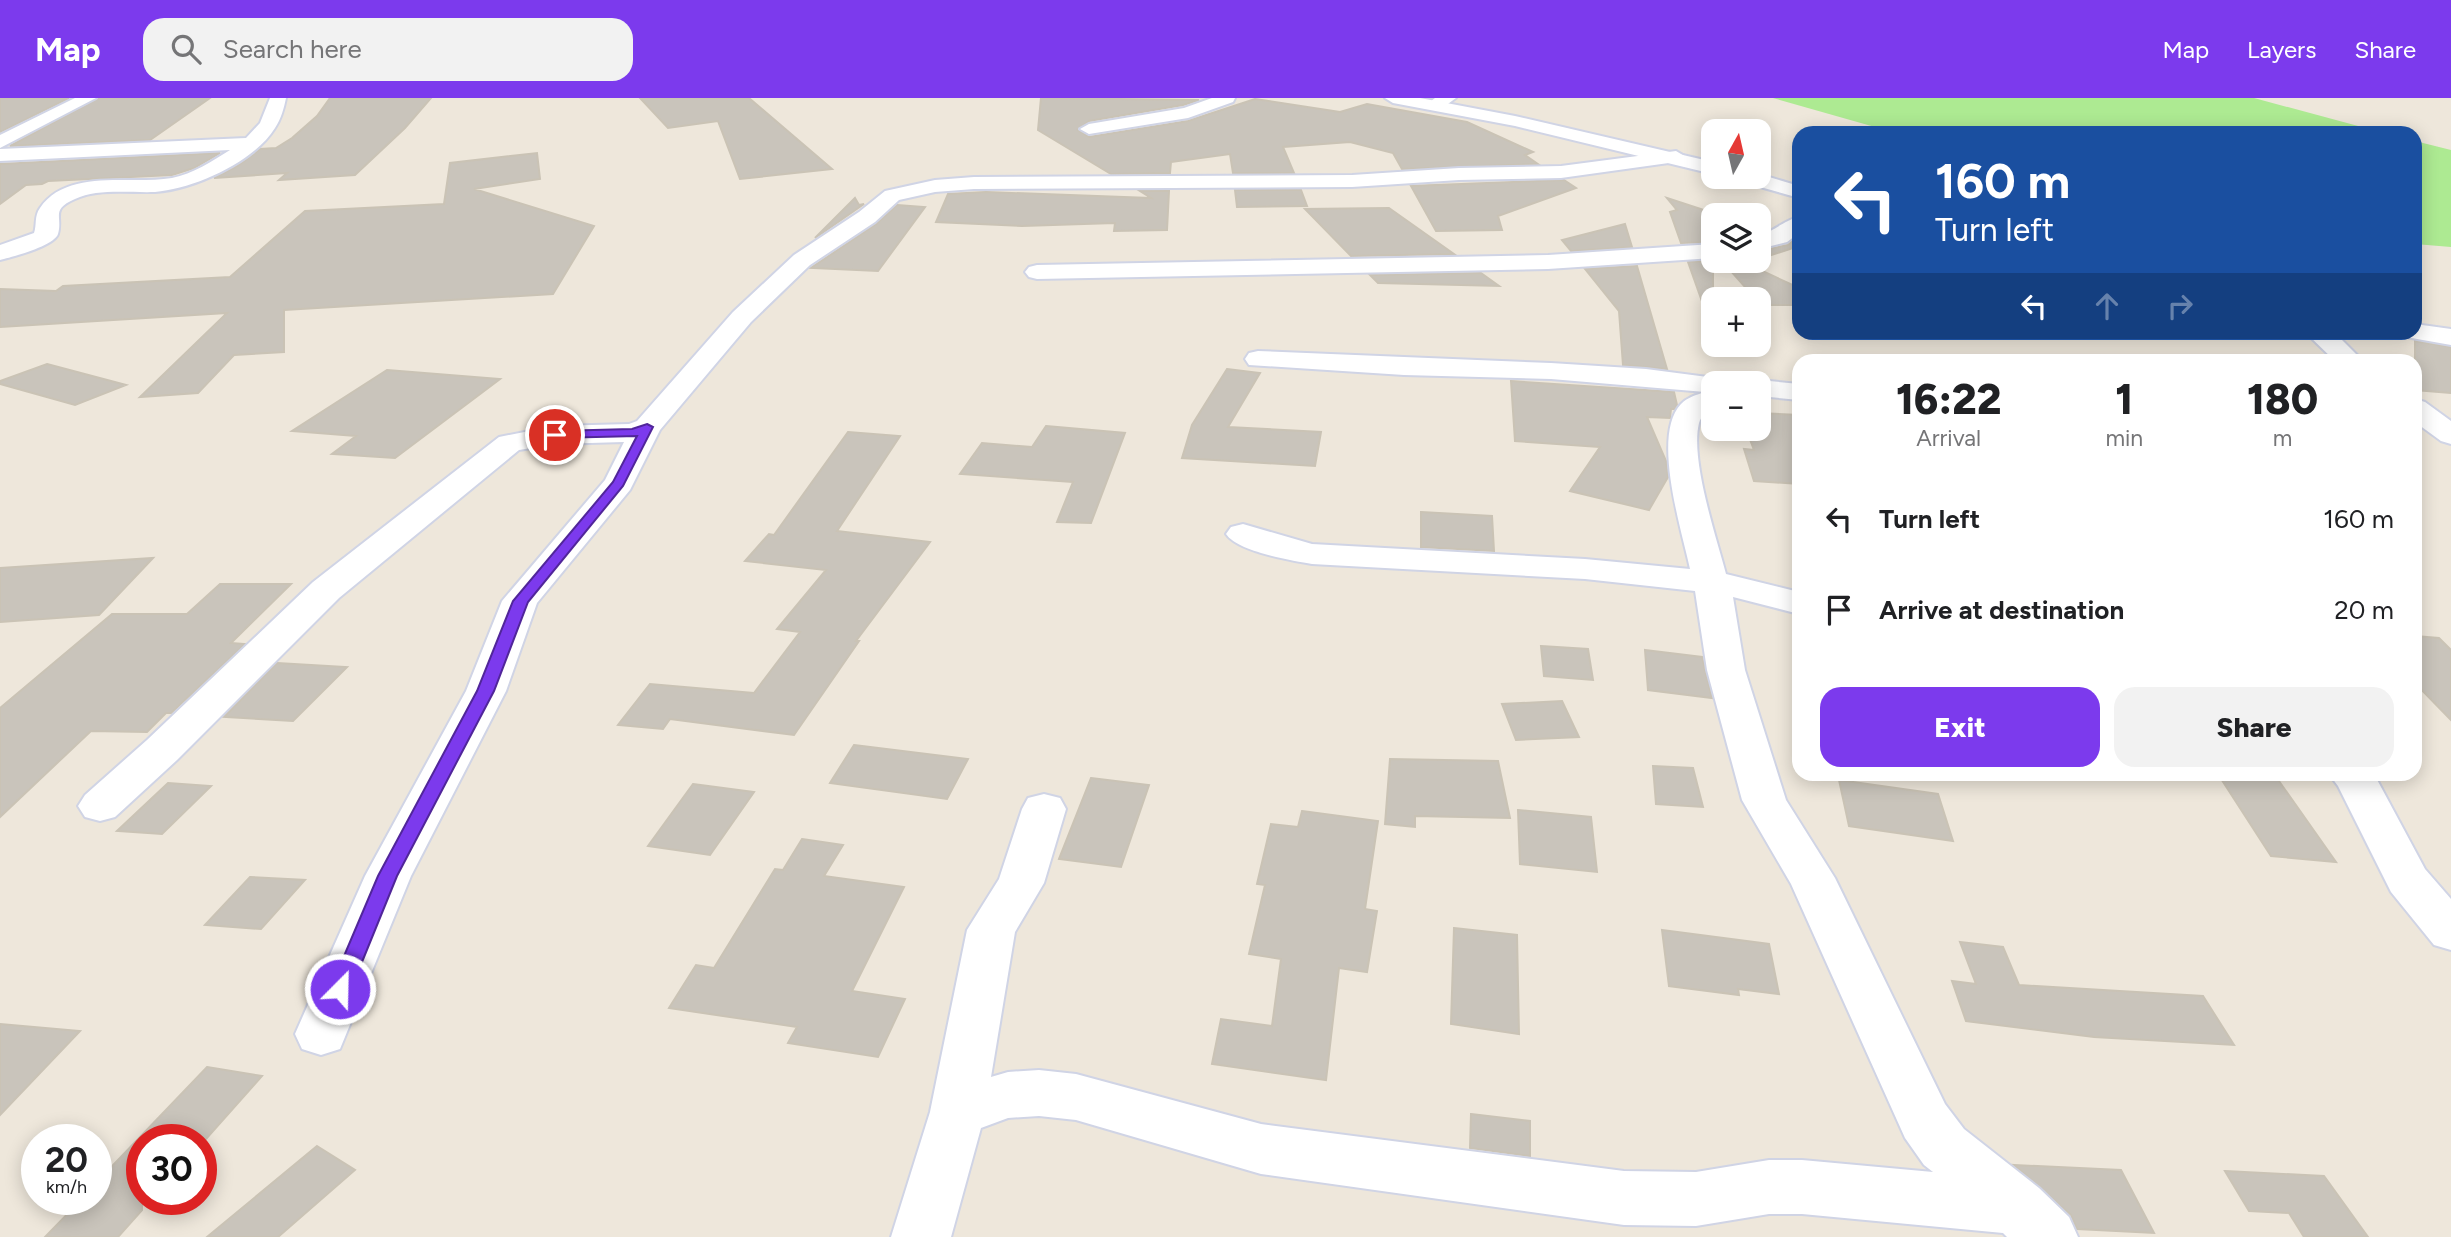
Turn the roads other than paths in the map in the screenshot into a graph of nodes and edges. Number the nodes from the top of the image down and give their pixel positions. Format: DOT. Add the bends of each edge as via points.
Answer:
graph roads {
  1 [pos="88,98"];
  2 [pos="278,98"];
  3 [pos="1227,98"];
  4 [pos="1393,98"];
  5 [pos="1441,101"];
  6 [pos="1088,129"];
  7 [pos="0,142"];
  8 [pos="251,143"];
  9 [pos="0,155"];
  10 [pos="1676,157"];
  11 [pos="1701,164"];
  12 [pos="1771,184"];
  13 [pos="1792,190"];
  14 [pos="1792,233"];
  15 [pos="1771,239"];
  16 [pos="1701,252"];
  17 [pos="0,253"];
  18 [pos="1037,272"];
  19 [pos="2422,333"];
  20 [pos="2451,338"];
  21 [pos="2327,340"];
  22 [pos="2342,354"];
  23 [pos="1258,359"];
  24 [pos="1701,383"];
  25 [pos="1771,389"];
  26 [pos="1792,391"];
  27 [pos="1701,403"];
  28 [pos="2422,413"];
  29 [pos="647,427"];
  30 [pos="2422,435"];
  31 [pos="2451,436"];
  32 [pos="1242,534"];
  33 [pos="1709,580"];
  34 [pos="1792,601"];
  35 [pos="2357,781"];
  36 [pos="100,806"];
  37 [pos="1044,809"];
  38 [pos="2451,932"];
  39 [pos="321,1034"];
  40 [pos="958,1112"];
  41 [pos="2033,1222"];
  42 [pos="922,1237"];
  1 -- 7 [label="street"];
  2 -- 8 [label="street" via="266,132"];
  3 -- 6 [label="street" via="1188,113"];
  4 -- 5 [label="street"];
  5 -- 10 [label="street"];
  8 -- 9 [label="street"];
  8 -- 17 [label="street" via="205,173 171,184 93,188 68,194 47,213 47,233 42,238"];
  10 -- 11 [label="street"];
  10 -- 29 [label="street" via="1561,172 1352,181 974,183 892,195 786,274 742,317"];
  12 -- 13 [label="street"];
  14 -- 15 [label="street"];
  16 -- 18 [label="street" via="1548,262"];
  19 -- 20 [label="street"];
  21 -- 22 [label="street"];
  23 -- 24 [label="street"];
  25 -- 26 [label="street"];
  27 -- 33 [label="street" via="1684,424 1684,474"];
  28 -- 31 [label="street"];
  29 -- 36 [label="street" via="634,433 555,435 510,443 326,590"];
  29 -- 39 [label="street" via="619,483 520,601 486,691 388,876"];
  30 -- 31 [label="street"];
  32 -- 33 [label="street" via="1289,550 1326,556"];
  33 -- 34 [label="street"];
  33 -- 41 [label="street" via="1729,682 1764,800 1812,878 1925,1121 1944,1147"];
  35 -- 38 [label="street" via="2407,880"];
  37 -- 40 [label="street" via="1021,883 991,930"];
  40 -- 41 [label="street" via="1008,1095 1039,1093 1076,1097 1261,1149 1624,1198 1696,1199 1791,1187"];
  40 -- 42 [label="street"];
}
